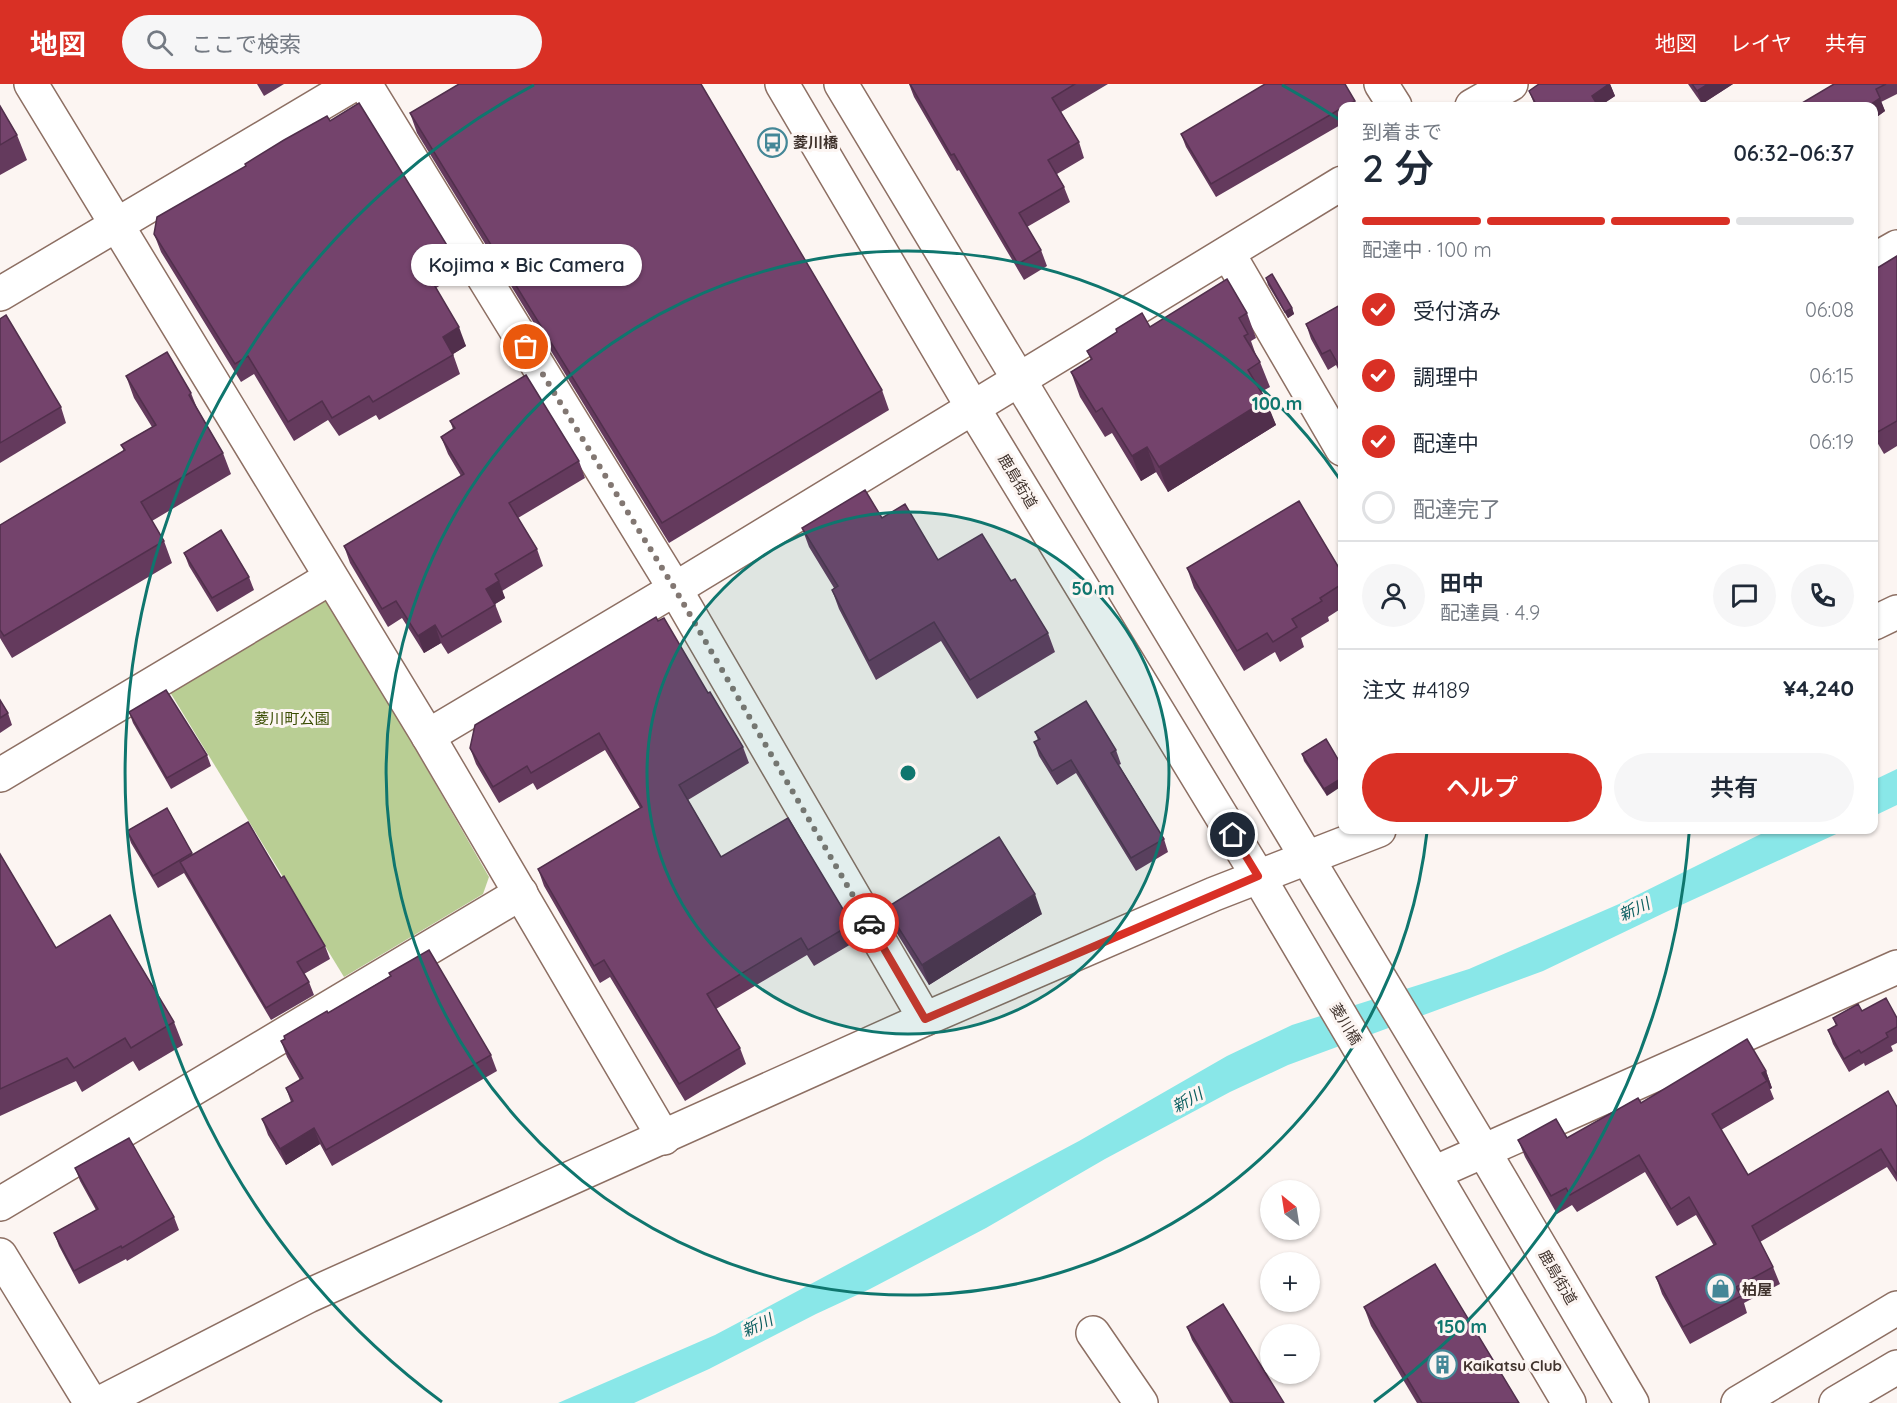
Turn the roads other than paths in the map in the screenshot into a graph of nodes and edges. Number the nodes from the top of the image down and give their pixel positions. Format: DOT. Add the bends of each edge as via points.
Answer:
graph roads {
  1 [pos="31,84"];
  2 [pos="354,84"];
  3 [pos="365,84"];
  4 [pos="782,84"];
  5 [pos="841,84"];
  6 [pos="1381,84"];
  7 [pos="1511,84"];
  8 [pos="1392,102"];
  9 [pos="1479,102"];
  10 [pos="1338,185"];
  11 [pos="115,224"];
  12 [pos="1897,247"];
  13 [pos="1228,253"];
  14 [pos="1878,258"];
  15 [pos="0,294"];
  16 [pos="1019,380"];
  17 [pos="973,408"];
  18 [pos="1338,442"];
  19 [pos="330,578"];
  20 [pos="675,589"];
  21 [pos="1897,612"];
  22 [pos="1878,621"];
  23 [pos="428,736"];
  24 [pos="0,775"];
  25 [pos="1367,834"];
  26 [pos="1306,857"];
  27 [pos="1258,876"];
  28 [pos="521,893"];
  29 [pos="1897,967"];
  30 [pos="925,1019"];
  31 [pos="664,1138"];
  32 [pos="1483,1150"];
  33 [pos="1434,1173"];
  34 [pos="0,1204"];
  35 [pos="0,1256"];
  36 [pos="1897,1308"];
  37 [pos="1093,1333"];
  38 [pos="1897,1367"];
  39 [pos="1851,1399"];
  40 [pos="91,1403"];
  41 [pos="100,1403"];
  42 [pos="1141,1403"];
  43 [pos="1569,1403"];
  44 [pos="1632,1403"];
  45 [pos="1738,1403"];
  1 -- 11 [label="street"];
  2 -- 11 [label="street"];
  3 -- 20 [label="street"];
  4 -- 17 [label="street, 鹿島街道"];
  5 -- 16 [label="street"];
  6 -- 8 [label="street"];
  7 -- 9 [label="street"];
  10 -- 13 [label="street"];
  11 -- 15 [label="street"];
  11 -- 19 [label="street"];
  12 -- 14 [label="street"];
  13 -- 16 [label="street"];
  13 -- 18 [label="street"];
  16 -- 17 [label="street"];
  16 -- 26 [label="street"];
  17 -- 20 [label="street"];
  17 -- 27 [label="street, 鹿島街道"];
  19 -- 23 [label="street"];
  19 -- 24 [label="street"];
  20 -- 23 [label="street"];
  20 -- 30 [label="street"];
  21 -- 22 [label="street"];
  23 -- 28 [label="street"];
  25 -- 26 [label="street"];
  26 -- 27 [label="street"];
  26 -- 32 [label="street"];
  27 -- 30 [label="street"];
  27 -- 33 [label="street, 菱川橋"];
  28 -- 31 [label="street"];
  28 -- 34 [label="street"];
  29 -- 32 [label="street"];
  30 -- 31 [label="street"];
  31 -- 41 [label="street" via="308,1296"];
  32 -- 33 [label="street"];
  32 -- 44 [label="street, 鹿島街道"];
  33 -- 43 [label="street"];
  35 -- 40 [label="street"];
  36 -- 45 [label="street"];
  37 -- 42 [label="street"];
  38 -- 39 [label="street"];
}
